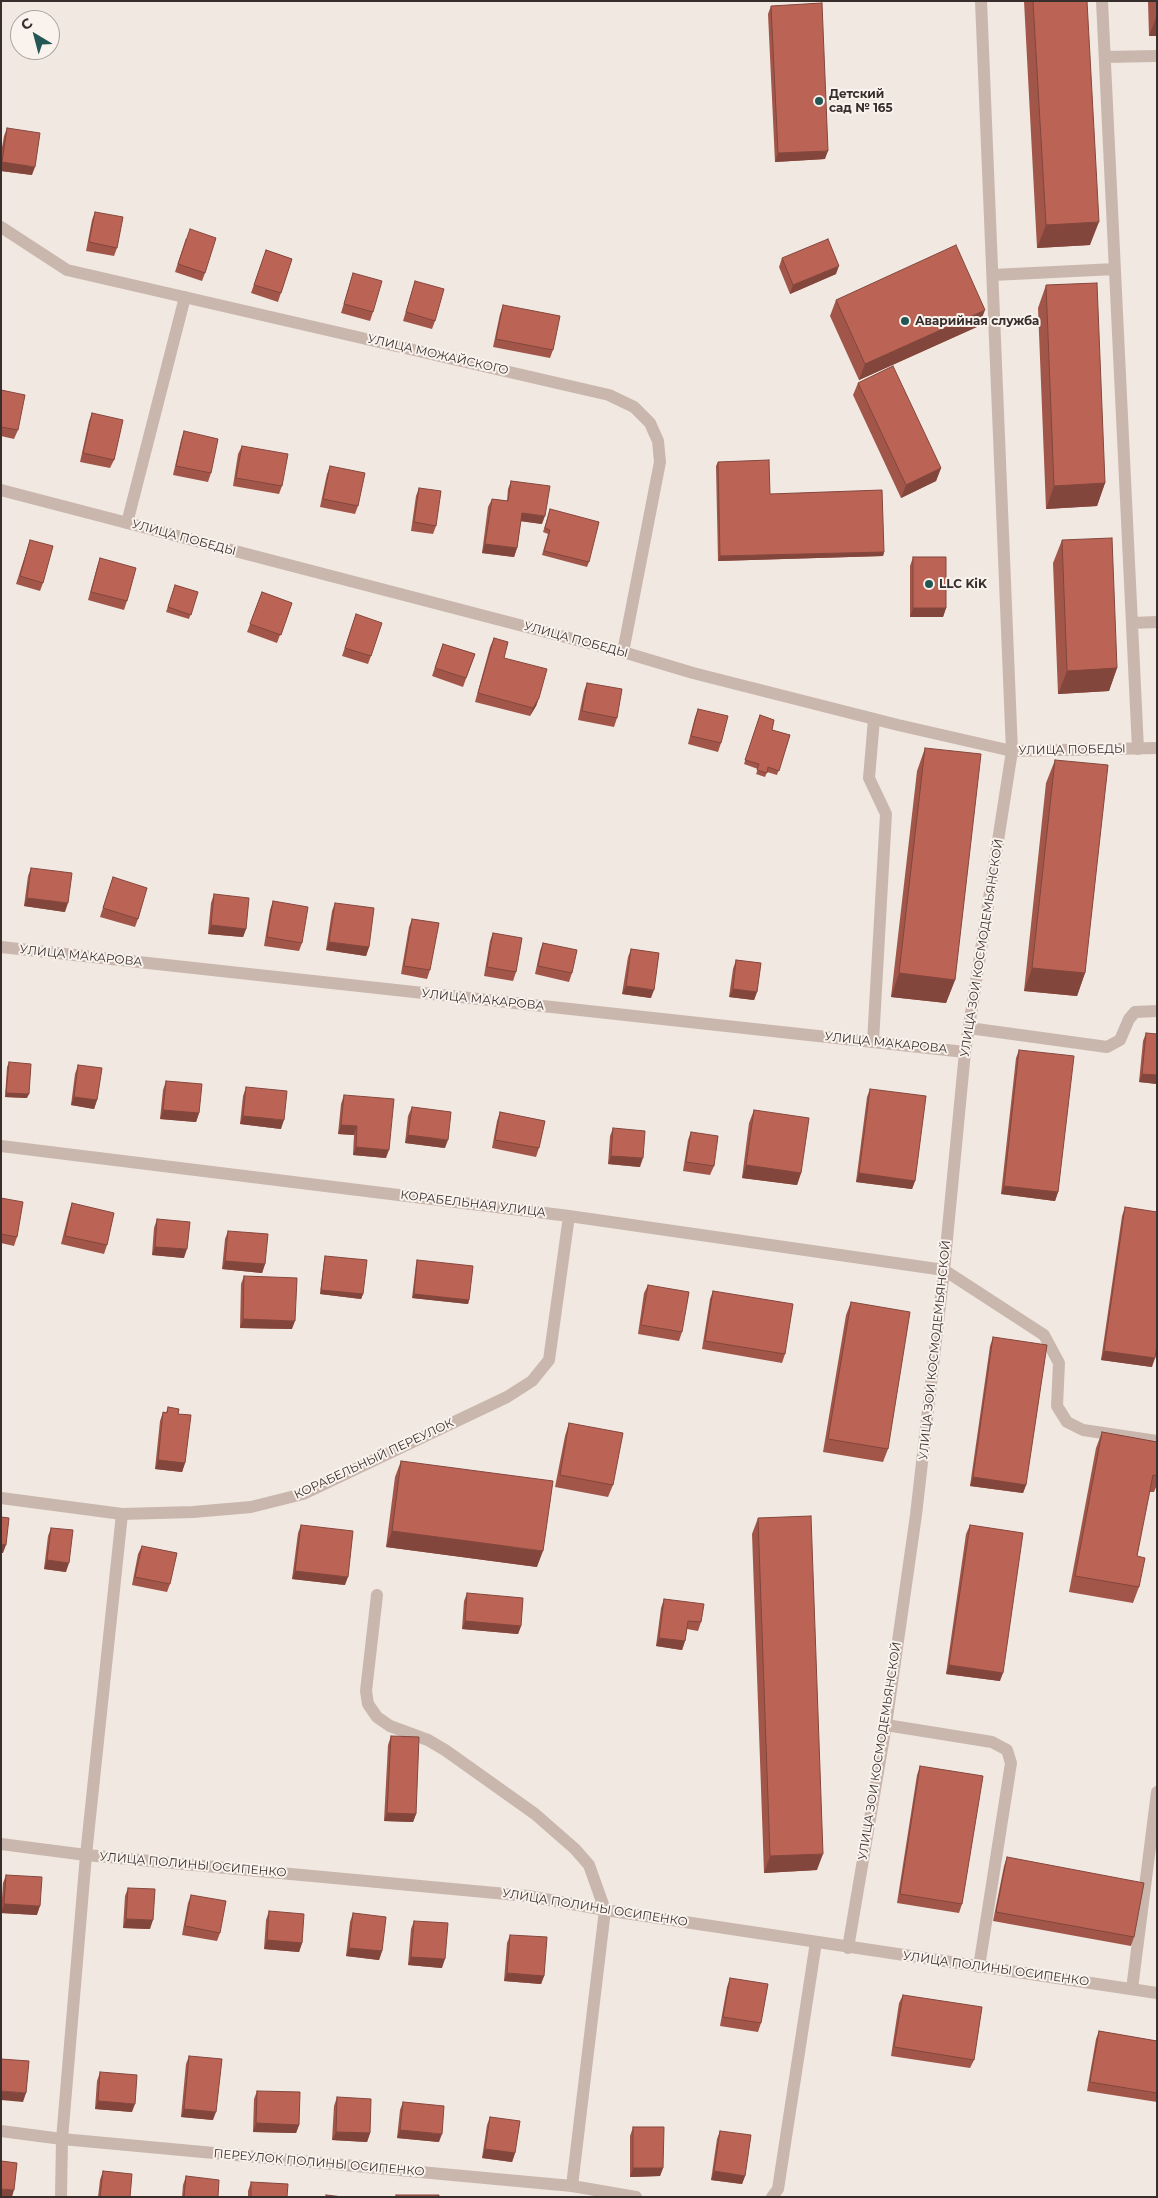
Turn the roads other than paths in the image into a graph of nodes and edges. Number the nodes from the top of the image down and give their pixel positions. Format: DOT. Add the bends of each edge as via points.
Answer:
graph roads {
  1 [pos="980,1"];
  2 [pos="1102,1"];
  3 [pos="1157,56"];
  4 [pos="1105,58"];
  5 [pos="1,227"];
  6 [pos="1115,269"];
  7 [pos="993,276"];
  8 [pos="185,297"];
  9 [pos="1,490"];
  10 [pos="127,523"];
  11 [pos="1157,622"];
  12 [pos="1132,623"];
  13 [pos="623,652"];
  14 [pos="874,719"];
  15 [pos="1157,748"];
  16 [pos="1138,749"];
  17 [pos="1012,751"];
  18 [pos="1,947"];
  19 [pos="1157,1011"];
  20 [pos="969,1028"];
  21 [pos="873,1042"];
  22 [pos="965,1052"];
  23 [pos="1,1146"];
  24 [pos="569,1216"];
  25 [pos="944,1270"];
  26 [pos="1157,1441"];
  27 [pos="1,1498"];
  28 [pos="122,1514"];
  29 [pos="377,1594"];
  30 [pos="886,1725"];
  31 [pos="1157,1792"];
  32 [pos="1,1844"];
  33 [pos="86,1855"];
  34 [pos="606,1910"];
  35 [pos="816,1942"];
  36 [pos="848,1948"];
  37 [pos="979,1967"];
  38 [pos="1132,1989"];
  39 [pos="1157,1993"];
  40 [pos="1,2131"];
  41 [pos="62,2139"];
  42 [pos="572,2186"];
  43 [pos="61,2197"];
  44 [pos="636,2197"];
  45 [pos="772,2197"];
  1 -- 7 [label="street, УЛИЦА ЗОИ КОСМОДЕМЬЯНСКОЙ"];
  2 -- 4 [label="street"];
  3 -- 4 [label="street"];
  4 -- 6 [label="street"];
  5 -- 8 [label="street, УЛИЦА МОЖАЙСКОГО" via="67,270"];
  6 -- 7 [label="street"];
  6 -- 12 [label="street"];
  7 -- 17 [label="street, УЛИЦА ЗОИ КОСМОДЕМЬЯНСКОЙ"];
  8 -- 10 [label="street"];
  8 -- 13 [label="street, УЛИЦА МОЖАЙСКОГО" via="609,395 634,407 650,423 658,441 660,462"];
  9 -- 10 [label="street, УЛИЦА ПОБЕДЫ"];
  10 -- 13 [label="street, УЛИЦА ПОБЕДЫ"];
  11 -- 12 [label="street"];
  12 -- 16 [label="street"];
  13 -- 14 [label="street, УЛИЦА ПОБЕДЫ"];
  14 -- 17 [label="street, УЛИЦА ПОБЕДЫ"];
  14 -- 21 [label="street" via="869,778 886,814"];
  15 -- 16 [label="street, УЛИЦА ПОБЕДЫ"];
  16 -- 17 [label="street, УЛИЦА ПОБЕДЫ"];
  17 -- 20 [label="street, УЛИЦА ЗОИ КОСМОДЕМЬЯНСКОЙ"];
  18 -- 21 [label="street, УЛИЦА МАКАРОВА"];
  19 -- 20 [label="street" via="1135,1012 1120,1040 1108,1047"];
  20 -- 22 [label="street, УЛИЦА ЗОИ КОСМОДЕМЬЯНСКОЙ"];
  21 -- 22 [label="street, УЛИЦА МАКАРОВА"];
  22 -- 25 [label="street, УЛИЦА ЗОИ КОСМОДЕМЬЯНСКОЙ"];
  23 -- 24 [label="street, КОРАБЕЛЬНАЯ УЛИЦА"];
  24 -- 25 [label="street, КОРАБЕЛЬНАЯ УЛИЦА"];
  24 -- 28 [label="street, КОРАБЕЛЬНЫЙ ПЕРЕУЛОК" via="549,1360 532,1381 507,1397 303,1494 251,1507"];
  25 -- 26 [label="street" via="1044,1335 1058,1363 1057,1406 1067,1422 1083,1430"];
  25 -- 30 [label="street, УЛИЦА ЗОИ КОСМОДЕМЬЯНСКОЙ" via="916,1515"];
  27 -- 28 [label="street, КОРАБЕЛЬНЫЙ ПЕРЕУЛОК"];
  28 -- 33 [label="street"];
  29 -- 34 [label="street" via="366,1691 368,1704 376,1717 445,1750 536,1814 590,1865"];
  30 -- 36 [label="street, УЛИЦА ЗОИ КОСМОДЕМЬЯНСКОЙ"];
  30 -- 37 [label="street" via="992,1742 1007,1750 1011,1763"];
  31 -- 38 [label="street"];
  32 -- 33 [label="street, УЛИЦА ПОЛИНЫ ОСИПЕНКО"];
  33 -- 34 [label="street, УЛИЦА ПОЛИНЫ ОСИПЕНКО" via="528,1896"];
  33 -- 41 [label="street"];
  34 -- 35 [label="street, УЛИЦА ПОЛИНЫ ОСИПЕНКО"];
  34 -- 42 [label="street"];
  35 -- 36 [label="street, УЛИЦА ПОЛИНЫ ОСИПЕНКО"];
  35 -- 45 [label="street" via="778,2189"];
  36 -- 37 [label="street, УЛИЦА ПОЛИНЫ ОСИПЕНКО"];
  37 -- 38 [label="street, УЛИЦА ПОЛИНЫ ОСИПЕНКО"];
  38 -- 39 [label="street, УЛИЦА ПОЛИНЫ ОСИПЕНКО"];
  40 -- 41 [label="street, ПЕРЕУЛОК ПОЛИНЫ ОСИПЕНКО"];
  41 -- 42 [label="street, ПЕРЕУЛОК ПОЛИНЫ ОСИПЕНКО"];
  41 -- 43 [label="street"];
  42 -- 44 [label="street, ПЕРЕУЛОК ПОЛИНЫ ОСИПЕНКО"];
}
